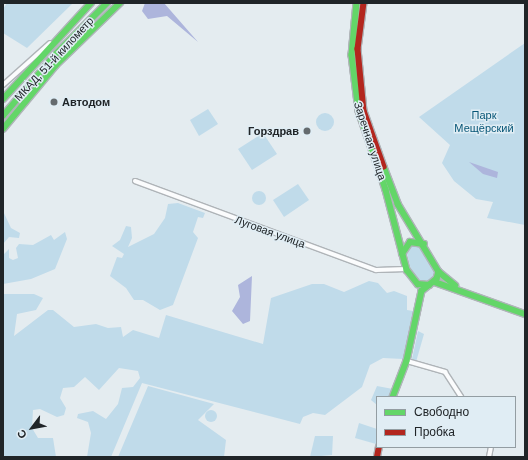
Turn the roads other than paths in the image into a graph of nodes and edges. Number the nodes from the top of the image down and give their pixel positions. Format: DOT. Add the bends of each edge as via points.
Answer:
graph roads {
  1 [pos="91,3"];
  2 [pos="107,3"];
  3 [pos="120,3"];
  4 [pos="357,3"];
  5 [pos="364,3"];
  6 [pos="51,43"];
  7 [pos="3,85"];
  8 [pos="3,99"];
  9 [pos="3,116"];
  10 [pos="3,129"];
  11 [pos="136,181"];
  12 [pos="424,245"];
  13 [pos="402,254"];
  14 [pos="406,269"];
  15 [pos="439,272"];
  16 [pos="418,284"];
  17 [pos="432,284"];
  18 [pos="421,295"];
  19 [pos="525,310"];
  20 [pos="525,314"];
  21 [pos="407,362"];
  22 [pos="393,396"];
  23 [pos="461,396"];
  1 -- 6 [label="main road, МКАД, 51-й километр"];
  2 -- 9 [label="main road, МКАД, 51-й километр" via="54,56"];
  3 -- 10 [label="main road" via="56,65"];
  4 -- 13 [label="main road, Заречная улица" via="352,49 356,97"];
  5 -- 12 [label="main road, Заречная улица" via="358,49 364,110 398,204"];
  6 -- 7 [label="street"];
  6 -- 8 [label="main road, МКАД, 51-й километр"];
  11 -- 14 [label="street, Луговая улица" via="376,270"];
  12 -- 13 [label="main road" via="410,242"];
  12 -- 15 [label="main road, Заречная улица"];
  13 -- 14 [label="main road, Заречная улица"];
  14 -- 16 [label="main road, Заречная улица"];
  15 -- 17 [label="main road, Заречная улица"];
  15 -- 19 [label="main road" via="454,284"];
  16 -- 17 [label="main road"];
  16 -- 18 [label="main road, Заречная улица"];
  17 -- 18 [label="main road, Заречная улица"];
  17 -- 20 [label="main road"];
  18 -- 21 [label="main road, Заречная улица"];
  21 -- 22 [label="main road, Заречная улица"];
  21 -- 23 [label="street" via="445,372"];
}
